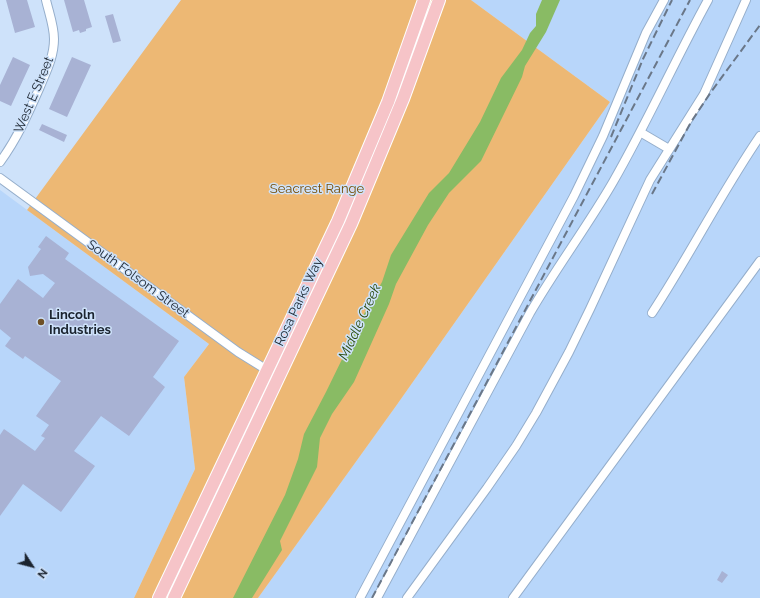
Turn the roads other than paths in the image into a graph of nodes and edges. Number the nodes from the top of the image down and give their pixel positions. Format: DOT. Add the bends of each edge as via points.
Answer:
graph roads {
  1 [pos="46,0"];
  2 [pos="424,0"];
  3 [pos="439,0"];
  4 [pos="664,0"];
  5 [pos="708,0"];
  6 [pos="746,0"];
  7 [pos="640,132"];
  8 [pos="760,136"];
  9 [pos="669,149"];
  10 [pos="0,162"];
  11 [pos="0,178"];
  12 [pos="760,261"];
  13 [pos="652,313"];
  14 [pos="267,370"];
  15 [pos="279,376"];
  16 [pos="159,598"];
  17 [pos="174,598"];
  18 [pos="360,598"];
  19 [pos="377,598"];
  20 [pos="407,598"];
  21 [pos="513,598"];
  1 -- 10 [label="street, West E Street" via="54,29 51,61 23,125"];
  2 -- 14 [label="highway, Rosa Parks Way" via="388,102 362,165"];
  3 -- 15 [label="highway, Rosa Parks Way" via="374,170"];
  4 -- 18 [label="street" via="646,33 603,136 574,196"];
  5 -- 7 [label="street"];
  6 -- 9 [label="street" via="704,94"];
  7 -- 9 [label="street"];
  7 -- 19 [label="street" via="591,219 530,313"];
  8 -- 13 [label="street"];
  9 -- 20 [label="street" via="650,180 587,315 536,413 487,488"];
  11 -- 14 [label="street, South Folsom Street" via="238,352"];
  12 -- 21 [label="street"];
  14 -- 15 [label="street, South Folsom Street"];
  14 -- 16 [label="highway, Rosa Parks Way"];
  15 -- 17 [label="highway, Rosa Parks Way"];
}
